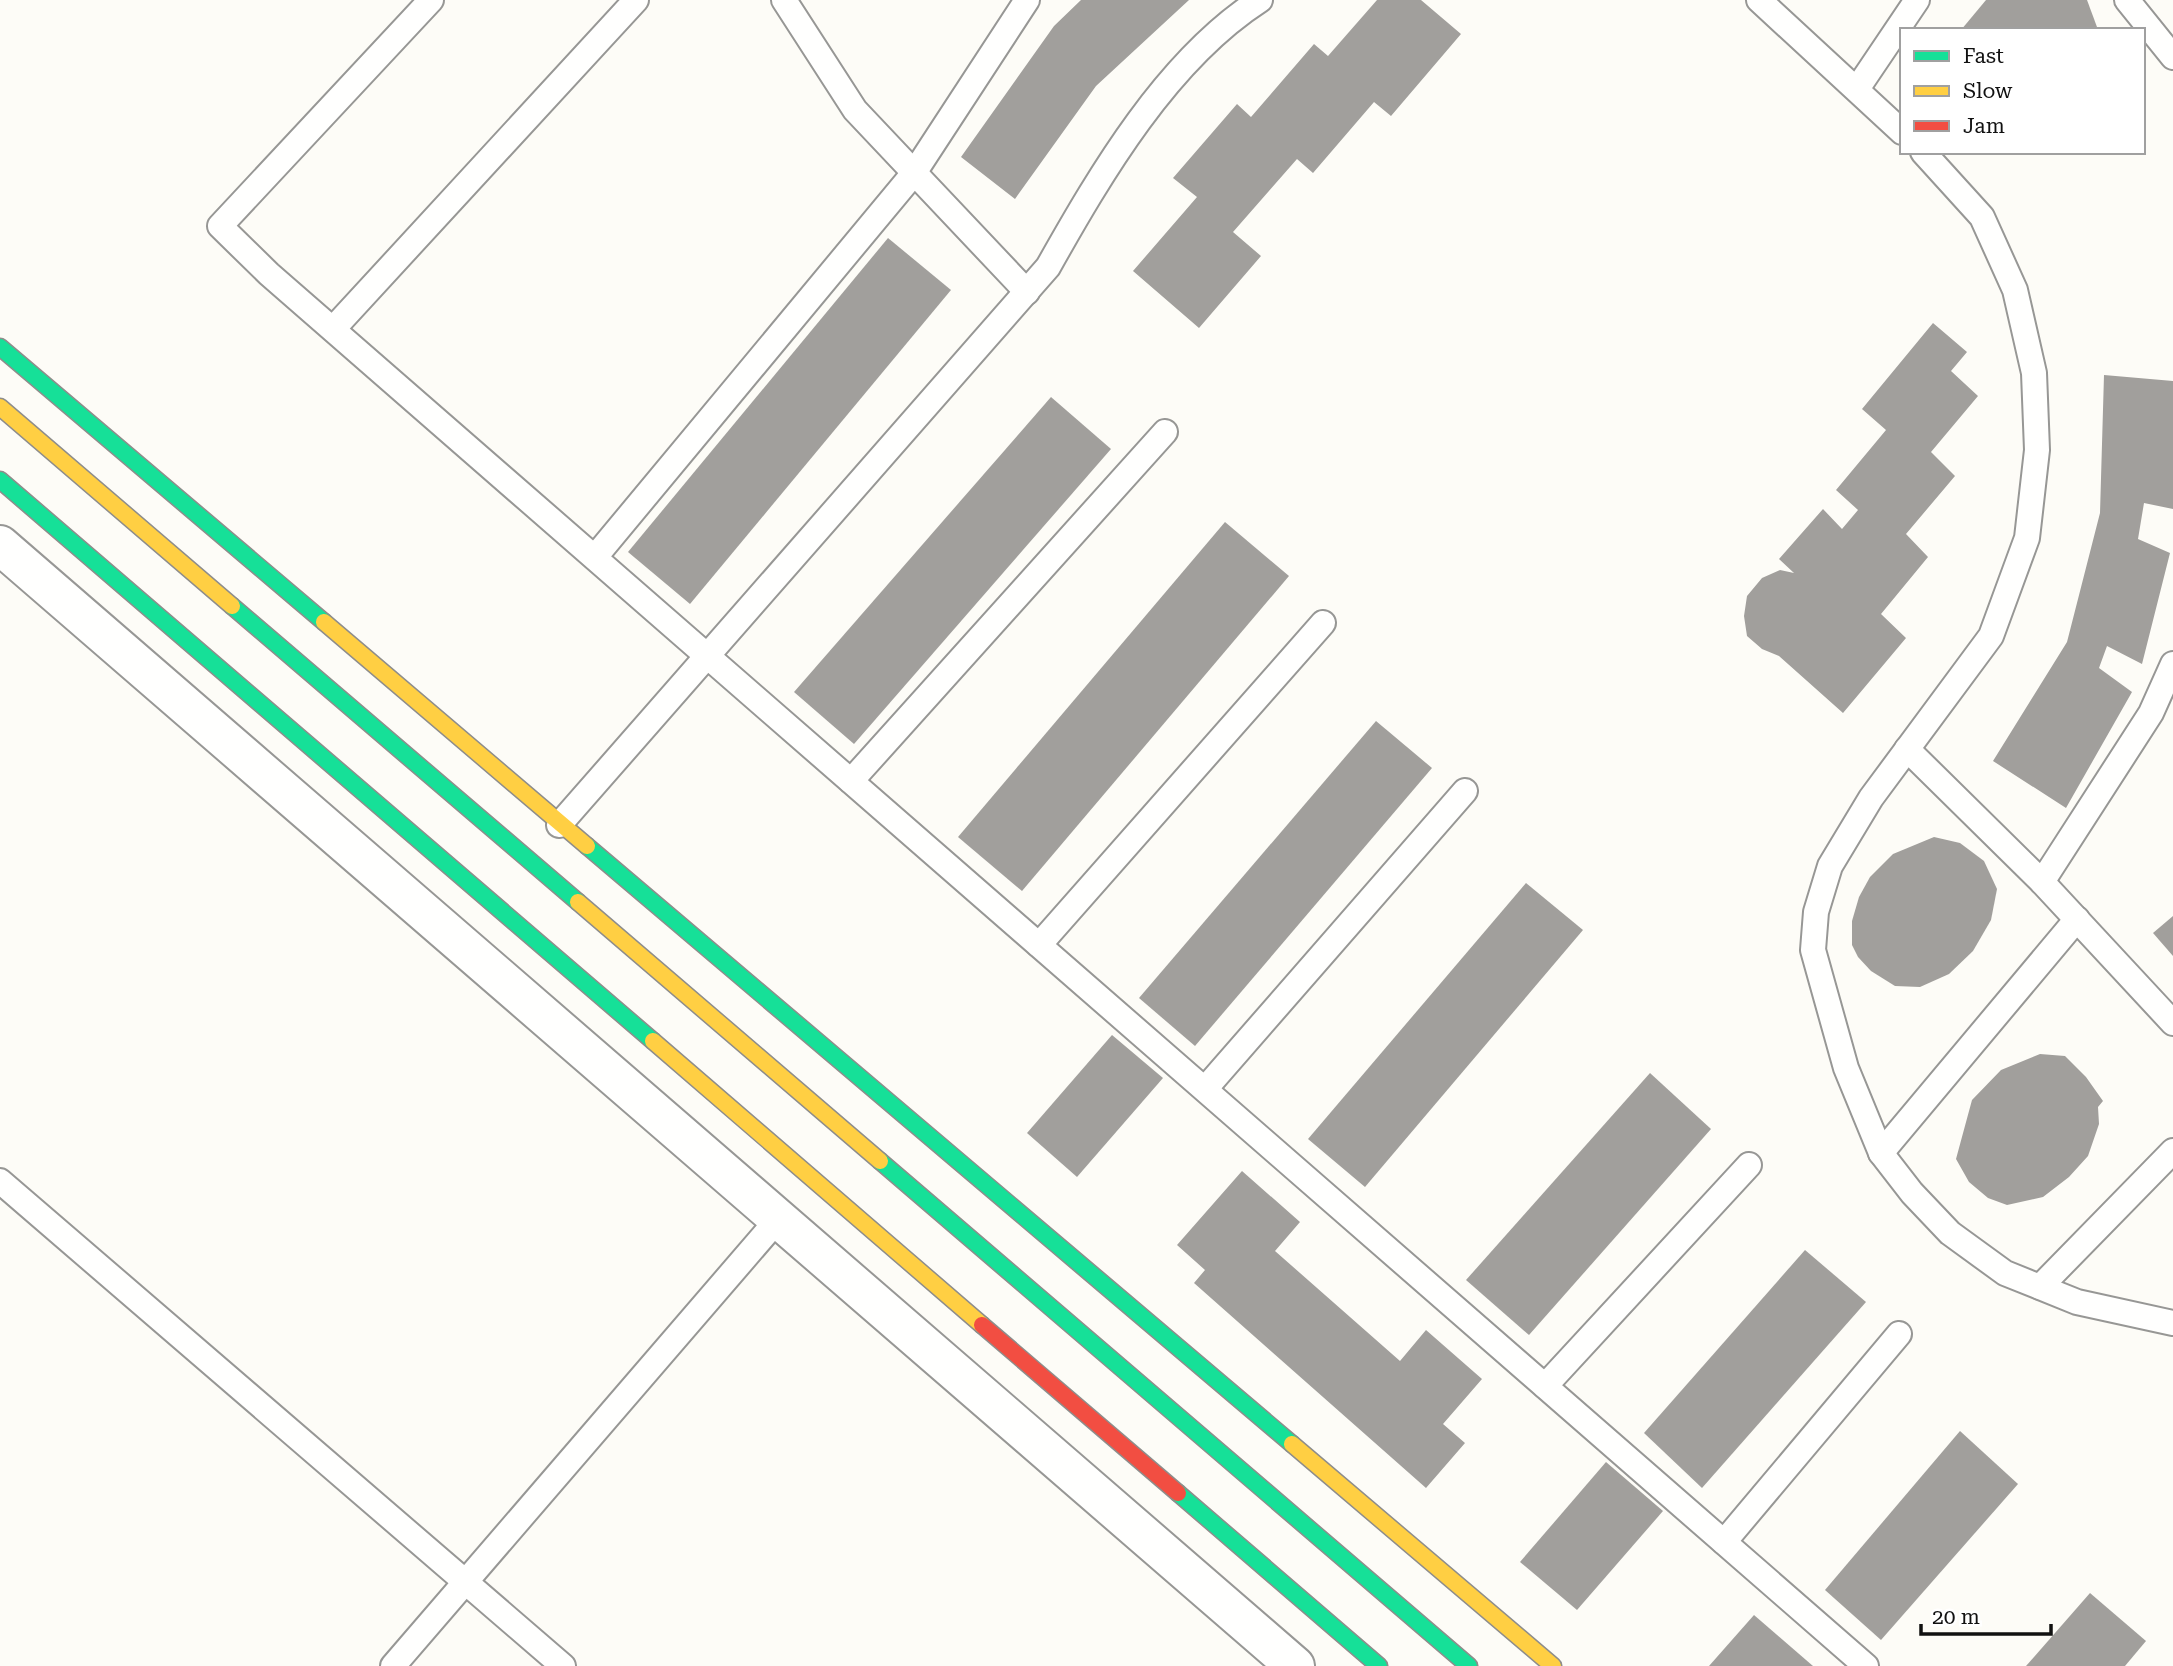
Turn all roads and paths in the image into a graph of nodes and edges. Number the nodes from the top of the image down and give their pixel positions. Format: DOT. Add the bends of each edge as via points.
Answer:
graph roads {
  1 [pos="431,0"];
  2 [pos="636,0"];
  3 [pos="784,0"];
  4 [pos="1027,0"];
  5 [pos="1259,0"];
  6 [pos="1759,0"];
  7 [pos="1917,0"];
  8 [pos="2127,0"];
  9 [pos="2173,57"];
  10 [pos="1857,89"];
  11 [pos="1900,130"];
  12 [pos="1925,154"];
  13 [pos="914,173"];
  14 [pos="1027,292"];
  15 [pos="333,329"];
  16 [pos="0,347"];
  17 [pos="0,407"];
  18 [pos="1165,432"];
  19 [pos="0,480"];
  20 [pos="0,545"];
  21 [pos="595,557"];
  22 [pos="1323,623"];
  23 [pos="709,657"];
  24 [pos="2173,664"];
  25 [pos="1908,749"];
  26 [pos="851,781"];
  27 [pos="1465,791"];
  28 [pos="559,825"];
  29 [pos="2042,882"];
  30 [pos="2077,919"];
  31 [pos="1039,945"];
  32 [pos="2173,1023"];
  33 [pos="1205,1089"];
  34 [pos="2173,1151"];
  35 [pos="1881,1153"];
  36 [pos="1749,1165"];
  37 [pos="0,1181"];
  38 [pos="779,1218"];
  39 [pos="2040,1287"];
  40 [pos="2173,1323"];
  41 [pos="1899,1334"];
  42 [pos="1545,1386"];
  43 [pos="1724,1542"];
  44 [pos="466,1581"];
  45 [pos="393,1666"];
  46 [pos="563,1666"];
  47 [pos="1295,1666"];
  48 [pos="1379,1666"];
  49 [pos="1469,1666"];
  50 [pos="1553,1666"];
  51 [pos="1866,1666"];
  1 -- 15 [label="lane" via="220,226"];
  2 -- 15 [label="lane"];
  3 -- 13 [label="lane" via="855,110"];
  4 -- 13 [label="lane"];
  5 -- 14 [label="lane" via="1230,19 1173,80 1103,170 1048,267"];
  6 -- 10 [label="lane"];
  7 -- 10 [label="lane"];
  8 -- 9 [label="lane"];
  10 -- 11 [label="lane"];
  12 -- 25 [label="lane" via="1982,217 2015,290 2034,373 2037,450 2027,538 1991,636"];
  13 -- 14 [label="lane"];
  13 -- 21 [label="lane"];
  14 -- 23 [label="lane"];
  15 -- 21 [label="lane"];
  16 -- 28 [label="street"];
  17 -- 49 [label="street"];
  18 -- 26 [label="lane"];
  19 -- 48 [label="street"];
  20 -- 38 [label="street"];
  21 -- 23 [label="lane"];
  22 -- 31 [label="lane"];
  23 -- 26 [label="lane"];
  23 -- 28 [label="lane"];
  24 -- 29 [label="lane" via="2151,713"];
  25 -- 29 [label="lane"];
  25 -- 35 [label="lane" via="1871,798 1830,866 1816,912 1812,950 1846,1068"];
  26 -- 31 [label="lane"];
  27 -- 33 [label="lane"];
  28 -- 50 [label="street"];
  29 -- 30 [label="lane"];
  30 -- 32 [label="lane"];
  30 -- 35 [label="lane"];
  31 -- 33 [label="lane"];
  33 -- 42 [label="lane"];
  34 -- 39 [label="lane"];
  35 -- 39 [label="lane" via="1950,1233 2005,1273"];
  36 -- 42 [label="lane"];
  37 -- 44 [label="lane"];
  38 -- 44 [label="lane"];
  38 -- 47 [label="street"];
  39 -- 40 [label="lane" via="2077,1302"];
  41 -- 43 [label="lane"];
  42 -- 43 [label="lane"];
  43 -- 51 [label="lane"];
  44 -- 45 [label="lane"];
  44 -- 46 [label="lane"];
}
